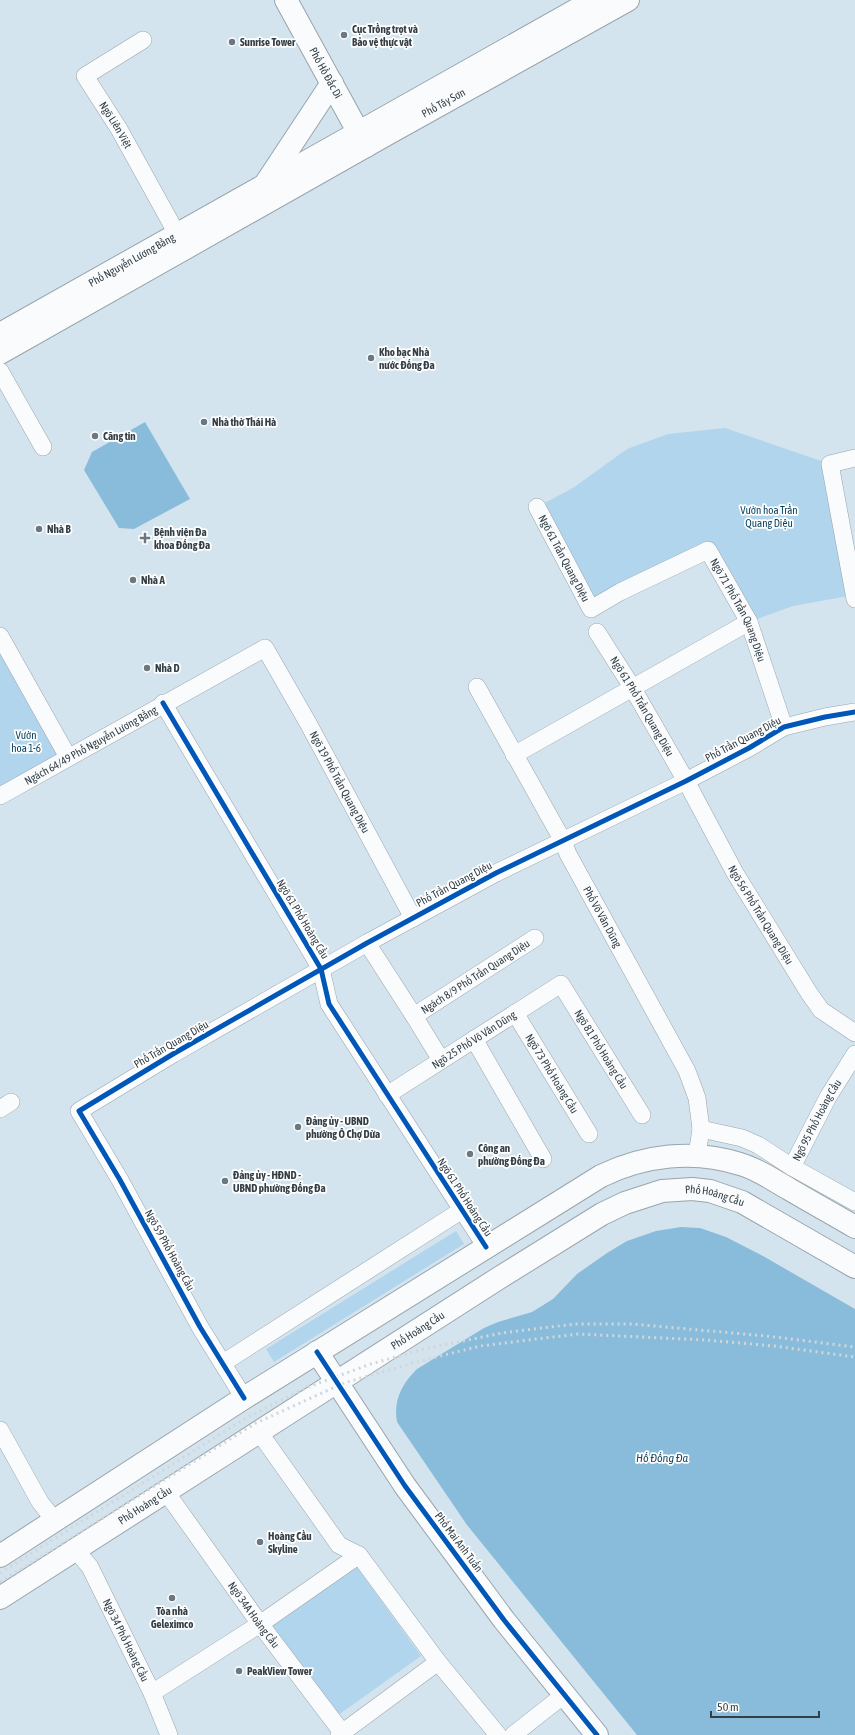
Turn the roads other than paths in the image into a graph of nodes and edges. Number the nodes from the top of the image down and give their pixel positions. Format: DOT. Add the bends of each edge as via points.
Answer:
graph roads {
  1 [pos="286,0"];
  2 [pos="594,0"];
  3 [pos="628,0"];
  4 [pos="143,40"];
  5 [pos="332,82"];
  6 [pos="362,139"];
  7 [pos="264,186"];
  8 [pos="260,207"];
  9 [pos="177,234"];
  10 [pos="0,334"];
  11 [pos="0,354"];
  12 [pos="0,371"];
  13 [pos="43,447"];
  14 [pos="855,458"];
  15 [pos="537,507"];
  16 [pos="855,599"];
  17 [pos="591,609"];
  18 [pos="749,622"];
  19 [pos="597,632"];
  20 [pos="0,636"];
  21 [pos="265,648"];
  22 [pos="477,687"];
  23 [pos="632,687"];
  24 [pos="163,703"];
  25 [pos="855,712"];
  26 [pos="784,727"];
  27 [pos="514,755"];
  28 [pos="68,757"];
  29 [pos="686,781"];
  30 [pos="0,796"];
  31 [pos="563,841"];
  32 [pos="413,918"];
  33 [pos="535,938"];
  34 [pos="367,943"];
  35 [pos="321,969"];
  36 [pos="561,984"];
  37 [pos="516,1013"];
  38 [pos="414,1016"];
  39 [pos="855,1033"];
  40 [pos="474,1039"];
  41 [pos="855,1054"];
  42 [pos="441,1060"];
  43 [pos="387,1095"];
  44 [pos="78,1111"];
  45 [pos="642,1115"];
  46 [pos="701,1129"];
  47 [pos="589,1134"];
  48 [pos="697,1156"];
  49 [pos="543,1159"];
  50 [pos="792,1167"];
  51 [pos="692,1189"];
  52 [pos="855,1202"];
  53 [pos="462,1210"];
  54 [pos="855,1227"];
  55 [pos="486,1247"];
  56 [pos="855,1267"];
  57 [pos="317,1352"];
  58 [pos="223,1363"];
  59 [pos="337,1382"];
  60 [pos="244,1398"];
  61 [pos="0,1430"];
  62 [pos="259,1432"];
  63 [pos="166,1492"];
  64 [pos="55,1521"];
  65 [pos="75,1549"];
  66 [pos="359,1555"];
  67 [pos="0,1556"];
  68 [pos="0,1598"];
  69 [pos="260,1624"];
  70 [pos="438,1662"];
  71 [pos="152,1693"];
  72 [pos="564,1695"];
  73 [pos="341,1734"];
  74 [pos="169,1735"];
  75 [pos="498,1735"];
  76 [pos="513,1735"];
  77 [pos="597,1735"];
  1 -- 5 [label="main road, Phố Hồ Đắc Di"];
  2 -- 6 [label="main road, Phố Tây Sơn"];
  3 -- 6 [label="main road, Phố Tây Sơn"];
  4 -- 9 [label="street, Ngõ Liên Việt" via="86,76 119,128"];
  5 -- 6 [label="main road, Phố Hồ Đắc Di"];
  5 -- 7 [label="main road"];
  6 -- 7 [label="main road, Phố Tây Sơn"];
  6 -- 8 [label="main road, Phố Tây Sơn"];
  7 -- 9 [label="main road, Phố Nguyễn Lương Bằng"];
  8 -- 11 [label="main road, Phố Nguyễn Lương Bằng"];
  9 -- 10 [label="main road, Phố Nguyễn Lương Bằng"];
  12 -- 13 [label="street"];
  14 -- 16 [label="street" via="830,464"];
  15 -- 17 [label="street, Ngõ 61 Trần Quang Diệu"];
  17 -- 18 [label="street, Ngõ 71 Phố Trần Quang Diệu" via="620,592 708,550"];
  18 -- 23 [label="street"];
  18 -- 26 [label="street, Ngõ 71 Phố Trần Quang Diệu"];
  19 -- 23 [label="street, Ngõ 61 Phố Trần Quang Diệu"];
  20 -- 28 [label="street"];
  21 -- 24 [label="street, Ngách 64/49 Phố Nguyễn Lương Bằng"];
  21 -- 32 [label="street, Ngõ 19 Phố Trần Quang Diệu"];
  22 -- 27 [label="street, Phố Võ Văn Dũng"];
  23 -- 27 [label="street"];
  23 -- 29 [label="street, Ngõ 61 Phố Trần Quang Diệu"];
  24 -- 28 [label="street, Ngách 64/49 Phố Nguyễn Lương Bằng"];
  24 -- 35 [label="street, Ngõ 61 Phố Hoàng Cầu"];
  25 -- 26 [label="street, Phố Trần Quang Diệu"];
  26 -- 29 [label="street, Phố Trần Quang Diệu"];
  27 -- 31 [label="street, Phố Võ Văn Dũng"];
  28 -- 30 [label="street, Ngách 64/49 Phố Nguyễn Lương Bằng"];
  29 -- 31 [label="street, Phố Trần Quang Diệu"];
  29 -- 39 [label="street, Ngõ 56 Phố Trần Quang Diệu" via="735,873 809,993 821,1010"];
  31 -- 32 [label="street, Phố Trần Quang Diệu" via="496,873"];
  31 -- 46 [label="street, Phố Võ Văn Dũng" via="687,1071 697,1098"];
  32 -- 34 [label="street, Phố Trần Quang Diệu"];
  33 -- 38 [label="street, Ngách 8/9 Phố Trần Quang Diệu"];
  34 -- 35 [label="street, Phố Trần Quang Diệu"];
  34 -- 38 [label="street"];
  35 -- 43 [label="street, Ngõ 61 Phố Hoàng Cầu" via="329,1004"];
  35 -- 44 [label="street, Phố Trần Quang Diệu"];
  36 -- 37 [label="street, Ngõ 25 Phố Võ Văn Dũng"];
  36 -- 45 [label="street, Ngõ 81 Phố Hoàng Cầu"];
  37 -- 40 [label="street, Ngõ 25 Phố Võ Văn Dũng"];
  37 -- 47 [label="street, Ngõ 73 Phố Hoàng Cầu"];
  38 -- 42 [label="street"];
  40 -- 42 [label="street, Ngõ 25 Phố Võ Văn Dũng"];
  40 -- 49 [label="street"];
  41 -- 50 [label="street, Ngõ 95 Phố Hoàng Cầu" via="828,1098"];
  42 -- 43 [label="street, Ngõ 25 Phố Võ Văn Dũng"];
  43 -- 53 [label="street, Ngõ 61 Phố Hoàng Cầu"];
  44 -- 58 [label="street, Ngõ 59 Phố Hoàng Cầu"];
  46 -- 48 [label="street, Phố Võ Văn Dũng"];
  46 -- 50 [label="street" via="742,1138"];
  48 -- 51 [label="main road"];
  48 -- 54 [label="main road" via="719,1158 759,1172"];
  48 -- 55 [label="main road" via="662,1157 620,1166"];
  50 -- 52 [label="street"];
  51 -- 56 [label="main road, Phố Hoàng Cầu" via="710,1191 742,1202"];
  51 -- 59 [label="main road, Phố Hoàng Cầu" via="662,1191 625,1203 602,1214"];
  53 -- 55 [label="street, Ngõ 61 Phố Hoàng Cầu"];
  53 -- 58 [label="street"];
  55 -- 57 [label="main road"];
  57 -- 59 [label="main road, Phố Mai Anh Tuấn"];
  57 -- 60 [label="main road"];
  58 -- 60 [label="street, Ngõ 59 Phố Hoàng Cầu"];
  59 -- 62 [label="main road, Phố Hoàng Cầu"];
  59 -- 72 [label="main road, Phố Mai Anh Tuấn" via="405,1486 504,1620"];
  60 -- 64 [label="main road"];
  61 -- 64 [label="street" via="40,1502"];
  62 -- 63 [label="main road, Phố Hoàng Cầu"];
  62 -- 66 [label="street" via="339,1545"];
  63 -- 65 [label="main road, Phố Hoàng Cầu"];
  63 -- 69 [label="street, Ngõ 34A Hoàng Cầu"];
  64 -- 65 [label="main road"];
  64 -- 67 [label="main road"];
  65 -- 68 [label="main road, Phố Hoàng Cầu"];
  65 -- 71 [label="street, Ngõ 34 Phố Hoàng Cầu" via="90,1567"];
  66 -- 69 [label="street"];
  66 -- 70 [label="street"];
  69 -- 71 [label="street"];
  69 -- 73 [label="street, Ngõ 34A Hoàng Cầu"];
  70 -- 73 [label="street"];
  70 -- 75 [label="street"];
  71 -- 74 [label="street, Ngõ 34 Phố Hoàng Cầu"];
  72 -- 76 [label="street"];
  72 -- 77 [label="main road, Phố Mai Anh Tuấn"];
}
